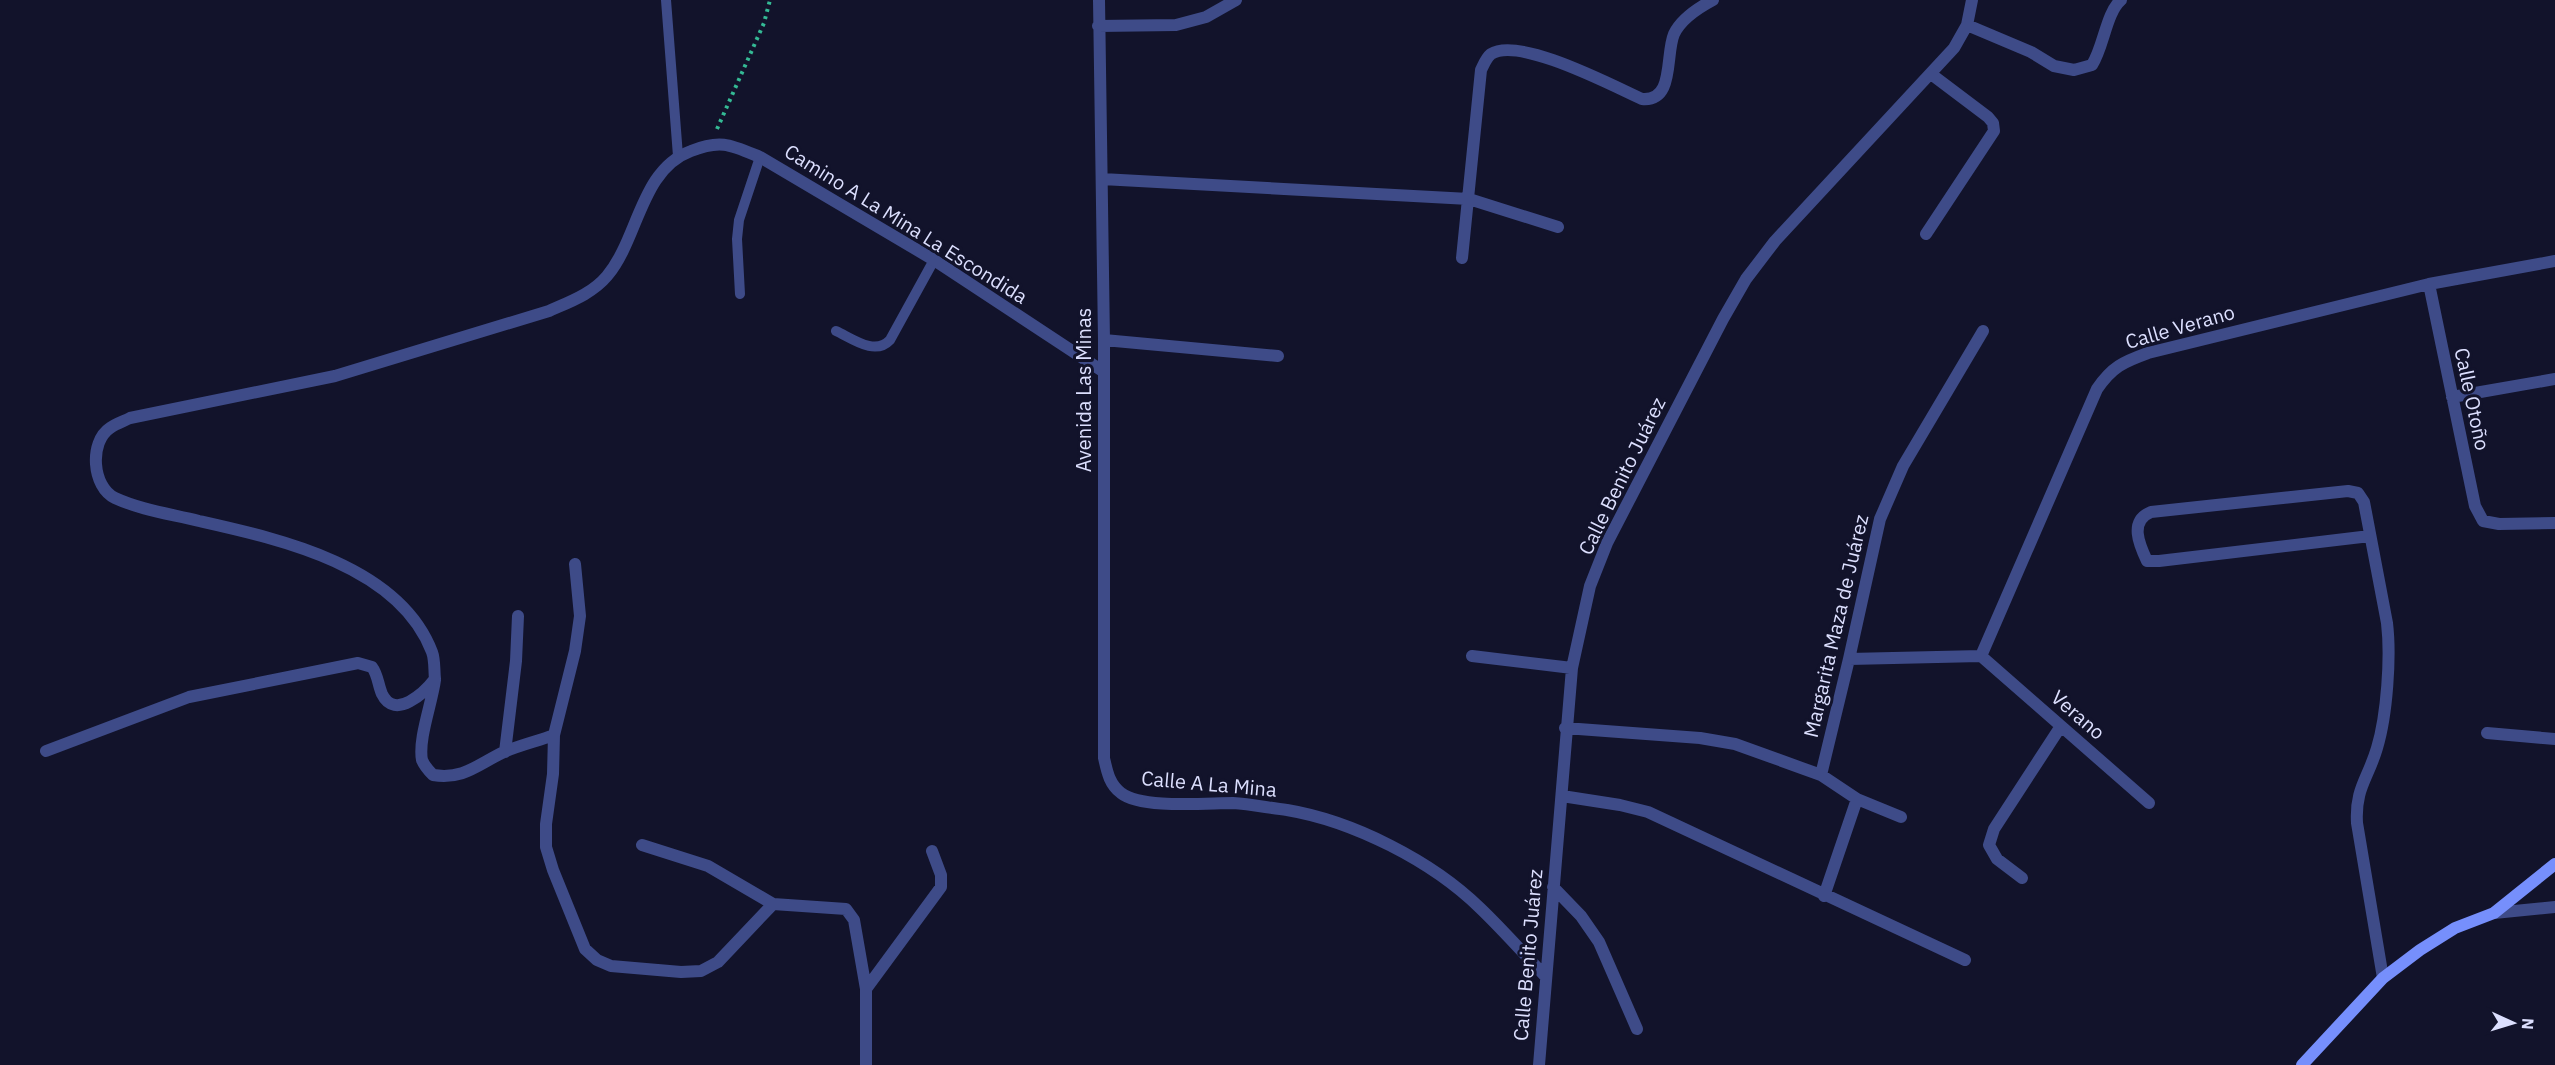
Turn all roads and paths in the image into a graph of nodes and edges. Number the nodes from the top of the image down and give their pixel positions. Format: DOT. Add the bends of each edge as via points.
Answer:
graph roads {
  1 [pos="666,0"];
  2 [pos="770,0"];
  3 [pos="1099,0"];
  4 [pos="1236,0"];
  5 [pos="1713,0"];
  6 [pos="1972,0"];
  7 [pos="2121,0"];
  8 [pos="1968,25"];
  9 [pos="1098,26"];
  10 [pos="1931,74"];
  11 [pos="711,143"];
  12 [pos="678,156"];
  13 [pos="760,157"];
  14 [pos="1102,179"];
  15 [pos="1469,200"];
  16 [pos="1558,227"];
  17 [pos="1926,234"];
  18 [pos="1462,258"];
  19 [pos="934,260"];
  20 [pos="2555,261"];
  21 [pos="2429,284"];
  22 [pos="740,294"];
  23 [pos="836,331"];
  24 [pos="1983,331"];
  25 [pos="1104,340"];
  26 [pos="1278,356"];
  27 [pos="1104,372"];
  28 [pos="2555,379"];
  29 [pos="2452,397"];
  30 [pos="2555,523"];
  31 [pos="2370,536"];
  32 [pos="575,564"];
  33 [pos="518,616"];
  34 [pos="1472,656"];
  35 [pos="1981,656"];
  36 [pos="1849,659"];
  37 [pos="1572,668"];
  38 [pos="435,679"];
  39 [pos="2061,726"];
  40 [pos="1565,728"];
  41 [pos="2487,733"];
  42 [pos="554,735"];
  43 [pos="2555,740"];
  44 [pos="46,751"];
  45 [pos="505,752"];
  46 [pos="1821,775"];
  47 [pos="1109,780"];
  48 [pos="1562,796"];
  49 [pos="1857,799"];
  50 [pos="2149,803"];
  51 [pos="1901,817"];
  52 [pos="642,845"];
  53 [pos="932,851"];
  54 [pos="2555,864"];
  55 [pos="2022,878"];
  56 [pos="1553,887"];
  57 [pos="1824,896"];
  58 [pos="773,904"];
  59 [pos="2555,907"];
  60 [pos="2494,913"];
  61 [pos="1965,960"];
  62 [pos="1546,977"];
  63 [pos="2383,978"];
  64 [pos="866,989"];
  65 [pos="1637,1029"];
  66 [pos="866,1065"];
  67 [pos="1539,1065"];
  68 [pos="2302,1065"];
  1 -- 12 [label="lane"];
  2 -- 11 [label="path" via="764,23"];
  3 -- 9 [label="street, Avenida Las Minas"];
  4 -- 9 [label="street" via="1206,17 1176,26"];
  5 -- 15 [label="street" via="1688,16 1674,35 1664,87 1652,100 1541,56 1493,53 1481,70"];
  6 -- 8 [label="street, Calle Benito Juárez"];
  7 -- 8 [label="street" via="2110,17 2101,52 2092,65 2074,70 2054,66"];
  8 -- 10 [label="street, Calle Benito Juárez"];
  9 -- 14 [label="street, Avenida Las Minas"];
  10 -- 17 [label="street" via="1988,117 1994,131"];
  10 -- 37 [label="street, Calle Benito Juárez" via="1775,241 1746,279 1607,543 1590,586"];
  11 -- 12 [label="street"];
  11 -- 13 [label="street, Camino A La Mina La Escondida" via="736,147"];
  12 -- 38 [label="street" via="655,179 624,252 606,278 582,297 549,311 335,376 130,418 108,428 94,453 97,477 112,497 308,551 385,590 413,617 433,653"];
  13 -- 19 [label="street, Camino A La Mina La Escondida"];
  13 -- 22 [label="lane" via="739,220"];
  14 -- 15 [label="street"];
  14 -- 25 [label="street, Avenida Las Minas"];
  15 -- 16 [label="street"];
  15 -- 18 [label="street"];
  19 -- 23 [label="lane" via="885,346 869,347"];
  19 -- 27 [label="street, Camino A La Mina La Escondida"];
  20 -- 21 [label="street, Calle Verano"];
  21 -- 29 [label="street, Calle Otoño"];
  21 -- 35 [label="street, Calle Verano" via="2148,353 2126,360 2108,372"];
  24 -- 36 [label="street, Margarita Maza de Juárez" via="1903,466 1880,519"];
  25 -- 26 [label="street"];
  25 -- 27 [label="street, Avenida Las Minas"];
  27 -- 47 [label="street, Avenida Las Minas" via="1104,758"];
  28 -- 29 [label="street"];
  29 -- 30 [label="street, Calle Otoño" via="2475,506 2483,521"];
  31 -- 31 [label="street" via="2364,502 2358,493 2348,491 2151,512 2138,522 2137,531 2148,561"];
  31 -- 63 [label="street" via="2389,642 2382,728 2356,804"];
  32 -- 42 [label="street" via="580,616"];
  33 -- 45 [label="street"];
  34 -- 37 [label="street"];
  35 -- 36 [label="street"];
  35 -- 39 [label="street, Verano"];
  36 -- 46 [label="street, Margarita Maza de Juárez"];
  37 -- 40 [label="street, Calle Benito Juárez"];
  38 -- 44 [label="street" via="414,699 391,703 383,696 372,667 358,663 189,697"];
  38 -- 45 [label="street" via="422,741 423,762 433,775 449,778 469,772"];
  39 -- 50 [label="street, Verano"];
  39 -- 55 [label="street" via="1994,829 1989,845 1997,860"];
  40 -- 46 [label="street" via="1735,744"];
  40 -- 48 [label="street, Calle Benito Juárez"];
  41 -- 43 [label="street"];
  42 -- 45 [label="street"];
  42 -- 58 [label="street" via="546,846 585,949 597,960 611,966 701,971 718,962"];
  46 -- 49 [label="street"];
  47 -- 62 [label="street, Calle A La Mina" via="1122,794 1142,802 1236,804 1290,811 1342,825 1387,844 1440,876 1479,906"];
  48 -- 56 [label="street, Calle Benito Juárez"];
  48 -- 57 [label="street" via="1648,812"];
  49 -- 51 [label="street"];
  49 -- 57 [label="street"];
  52 -- 58 [label="street" via="708,866"];
  53 -- 64 [label="street" via="941,887"];
  54 -- 60 [label="street"];
  56 -- 62 [label="street, Calle Benito Juárez"];
  56 -- 65 [label="street" via="1581,915 1599,942"];
  57 -- 61 [label="street"];
  58 -- 64 [label="street" via="839,907 851,913"];
  59 -- 60 [label="street"];
  60 -- 63 [label="street" via="2455,928"];
  62 -- 67 [label="street, Calle Benito Juárez"];
  63 -- 68 [label="street"];
  64 -- 66 [label="street"];
}
